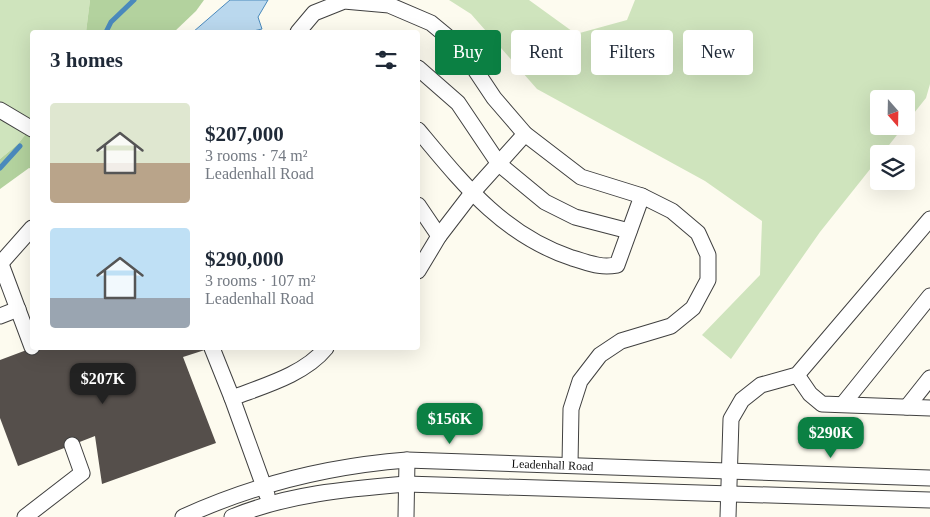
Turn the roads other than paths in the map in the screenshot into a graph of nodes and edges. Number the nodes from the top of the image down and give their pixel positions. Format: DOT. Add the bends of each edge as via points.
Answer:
graph roads {
  1 [pos="300,30"];
  2 [pos="420,70"];
  3 [pos="0,110"];
  4 [pos="30,128"];
  5 [pos="420,132"];
  6 [pos="526,134"];
  7 [pos="499,164"];
  8 [pos="472,193"];
  9 [pos="642,196"];
  10 [pos="420,208"];
  11 [pos="930,220"];
  12 [pos="30,230"];
  13 [pos="629,231"];
  14 [pos="439,236"];
  15 [pos="0,264"];
  16 [pos="420,268"];
  17 [pos="930,296"];
  18 [pos="18,309"];
  19 [pos="0,316"];
  20 [pos="30,342"];
  21 [pos="213,350"];
  22 [pos="324,350"];
  23 [pos="797,374"];
  24 [pos="930,378"];
  25 [pos="232,398"];
  26 [pos="843,404"];
  27 [pos="907,407"];
  28 [pos="930,408"];
  29 [pos="72,445"];
  30 [pos="407,460"];
  31 [pos="570,464"];
  32 [pos="731,470"];
  33 [pos="930,478"];
  34 [pos="406,484"];
  35 [pos="264,486"];
  36 [pos="730,495"];
  37 [pos="930,500"];
  38 [pos="270,504"];
  39 [pos="25,517"];
  40 [pos="183,517"];
  41 [pos="232,517"];
  42 [pos="406,517"];
  43 [pos="728,517"];
  1 -- 6 [label="street" via="314,12 344,1 389,5 431,22 460,47 494,98"];
  2 -- 7 [label="street" via="458,103"];
  3 -- 4 [label="street"];
  5 -- 8 [label="street"];
  6 -- 7 [label="street"];
  6 -- 9 [label="street" via="581,177"];
  7 -- 8 [label="street"];
  7 -- 13 [label="street" via="545,202 575,218"];
  8 -- 13 [label="street" via="516,232 546,249 603,268 617,265"];
  8 -- 14 [label="street"];
  9 -- 13 [label="street"];
  9 -- 31 [label="street" via="672,211 698,233 708,255 708,280 694,308 671,326 621,341 600,355 580,381 571,409"];
  10 -- 14 [label="street"];
  11 -- 23 [label="street"];
  12 -- 15 [label="street"];
  14 -- 16 [label="street"];
  15 -- 18 [label="street"];
  17 -- 26 [label="street"];
  18 -- 19 [label="street"];
  18 -- 20 [label="street"];
  21 -- 25 [label="street"];
  22 -- 25 [label="street" via="286,377"];
  23 -- 26 [label="street" via="810,394 822,404"];
  23 -- 32 [label="street" via="761,384 742,400 731,420"];
  24 -- 27 [label="street"];
  25 -- 35 [label="street"];
  26 -- 27 [label="street"];
  27 -- 28 [label="street"];
  29 -- 39 [label="street" via="82,473"];
  30 -- 31 [label="street, Leadenhall Road"];
  30 -- 34 [label="street"];
  30 -- 35 [label="street, Leadenhall Road" via="333,468"];
  31 -- 32 [label="street, Leadenhall Road"];
  32 -- 33 [label="street, Leadenhall Road"];
  32 -- 36 [label="street"];
  34 -- 36 [label="street, Leadenhall Road"];
  34 -- 38 [label="street, Leadenhall Road" via="334,490"];
  34 -- 42 [label="street"];
  35 -- 38 [label="street"];
  35 -- 40 [label="street, Leadenhall Road"];
  36 -- 37 [label="street, Leadenhall Road"];
  36 -- 43 [label="street"];
  38 -- 41 [label="street, Leadenhall Road"];
}
